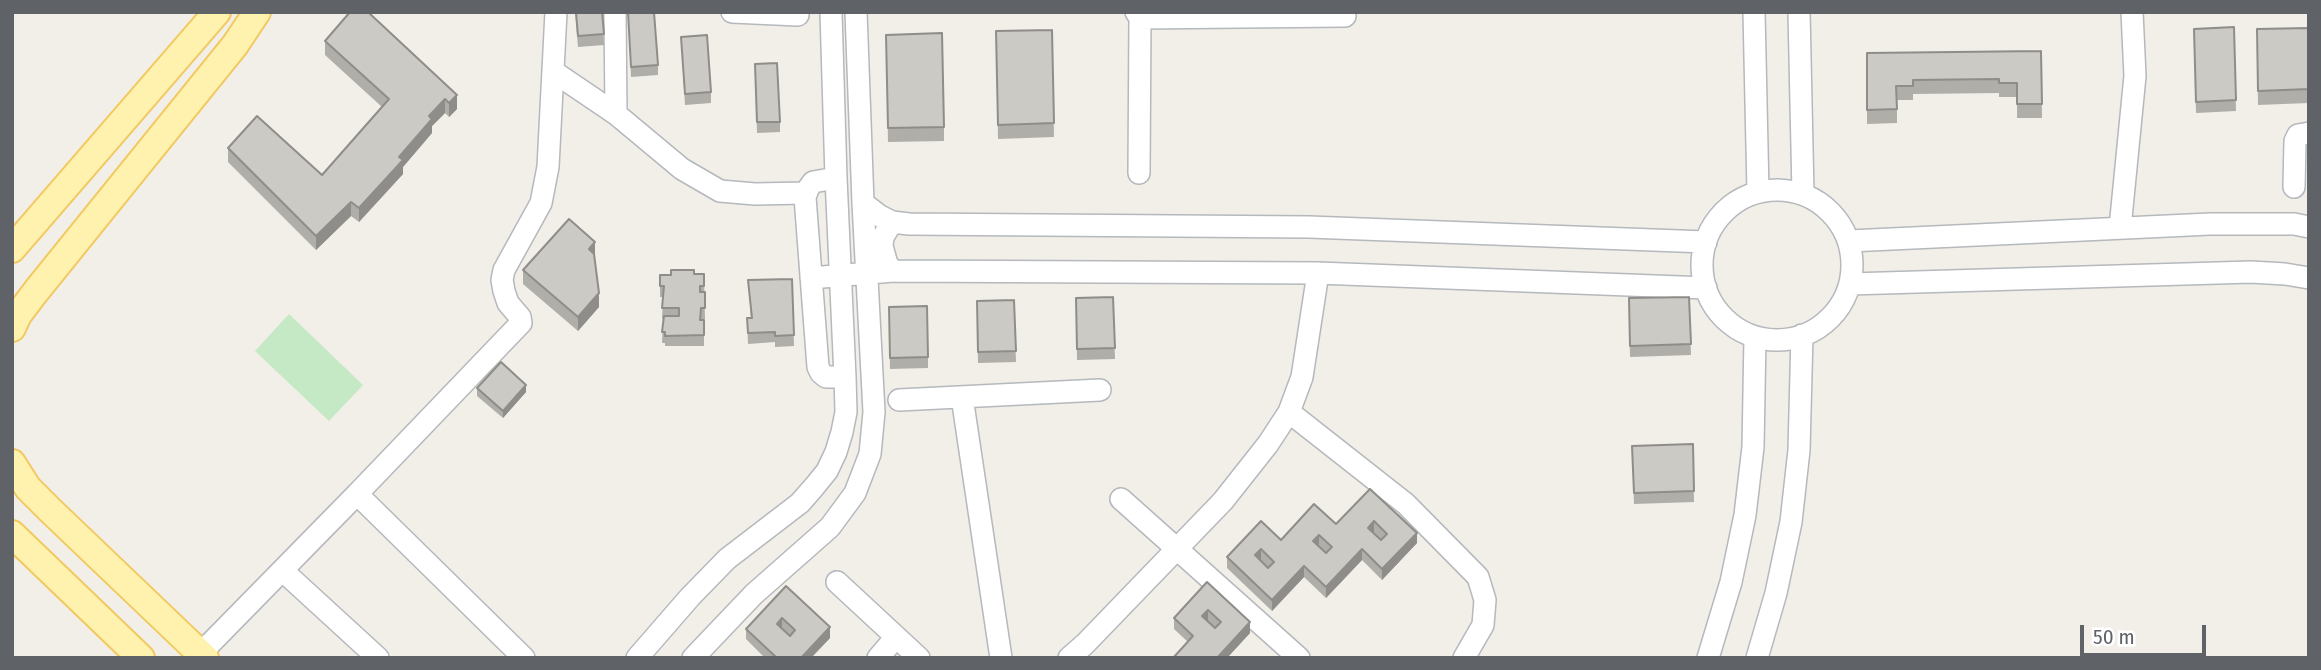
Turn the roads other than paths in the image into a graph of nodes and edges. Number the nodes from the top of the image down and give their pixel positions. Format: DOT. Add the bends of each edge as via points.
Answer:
graph roads {
  1 [pos="217,12"];
  2 [pos="257,12"];
  3 [pos="556,12"];
  4 [pos="615,12"];
  5 [pos="732,12"];
  6 [pos="831,12"];
  7 [pos="856,12"];
  8 [pos="1754,12"];
  9 [pos="1799,12"];
  10 [pos="2132,12"];
  11 [pos="798,15"];
  12 [pos="1138,15"];
  13 [pos="1345,16"];
  14 [pos="554,72"];
  15 [pos="616,114"];
  16 [pos="2309,134"];
  17 [pos="2302,154"];
  18 [pos="1139,173"];
  19 [pos="836,178"];
  20 [pos="2294,187"];
  21 [pos="1758,192"];
  22 [pos="806,193"];
  23 [pos="1803,194"];
  24 [pos="863,203"];
  25 [pos="892,222"];
  26 [pos="2309,227"];
  27 [pos="2119,228"];
  28 [pos="1706,242"];
  29 [pos="1849,242"];
  30 [pos="12,249"];
  31 [pos="893,271"];
  32 [pos="1318,272"];
  33 [pos="867,273"];
  34 [pos="841,275"];
  35 [pos="811,278"];
  36 [pos="2309,278"];
  37 [pos="1850,284"];
  38 [pos="1706,288"];
  39 [pos="12,328"];
  40 [pos="1802,335"];
  41 [pos="1755,337"];
  42 [pos="845,377"];
  43 [pos="1100,390"];
  44 [pos="962,397"];
  45 [pos="899,400"];
  46 [pos="1289,412"];
  47 [pos="12,463"];
  48 [pos="357,494"];
  49 [pos="1121,499"];
  50 [pos="12,534"];
  51 [pos="1178,549"];
  52 [pos="283,571"];
  53 [pos="836,582"];
  54 [pos="896,637"];
  55 [pos="203,655"];
  56 [pos="141,658"];
  57 [pos="378,658"];
  58 [pos="524,658"];
  59 [pos="636,658"];
  60 [pos="693,658"];
  61 [pos="878,658"];
  62 [pos="919,658"];
  63 [pos="1000,658"];
  64 [pos="1069,658"];
  65 [pos="1299,658"];
  66 [pos="1464,658"];
  67 [pos="1708,658"];
  68 [pos="1757,658"];
  1 -- 30 [label="main road"];
  2 -- 39 [label="main road"];
  3 -- 14 [label="street"];
  4 -- 15 [label="street"];
  5 -- 11 [label="street"];
  6 -- 19 [label="street"];
  7 -- 24 [label="street"];
  8 -- 21 [label="street"];
  9 -- 23 [label="street"];
  10 -- 27 [label="street" via="2136,76"];
  12 -- 13 [label="street"];
  12 -- 18 [label="street"];
  14 -- 15 [label="street"];
  14 -- 48 [label="street" via="541,204 502,280 503,291 521,323"];
  15 -- 22 [label="street" via="682,169 720,191"];
  16 -- 17 [label="street" via="2296,138"];
  17 -- 20 [label="street"];
  19 -- 22 [label="street" via="813,182"];
  19 -- 34 [label="street"];
  21 -- 23 [label="street"];
  21 -- 28 [label="street" via="1735,203 1716,220"];
  22 -- 35 [label="street"];
  23 -- 29 [label="street" via="1839,221"];
  24 -- 25 [label="street"];
  24 -- 33 [label="street"];
  25 -- 28 [label="street" via="1309,227"];
  25 -- 31 [label="street" via="882,246"];
  26 -- 27 [label="street" via="2252,223"];
  27 -- 29 [label="street"];
  28 -- 38 [label="street" via="1702,266"];
  29 -- 37 [label="street"];
  31 -- 32 [label="street"];
  31 -- 33 [label="street"];
  32 -- 38 [label="street"];
  32 -- 46 [label="street" via="1302,377"];
  33 -- 34 [label="street"];
  33 -- 60 [label="street" via="874,412 864,474 830,527 754,594"];
  34 -- 35 [label="street"];
  34 -- 42 [label="street"];
  35 -- 42 [label="street" via="819,370 826,377"];
  36 -- 37 [label="street" via="2251,272"];
  37 -- 40 [label="street" via="1840,306 1823,324"];
  38 -- 41 [label="street" via="1717,310"];
  40 -- 41 [label="street" via="1779,340"];
  40 -- 68 [label="street" via="1799,450 1791,522"];
  41 -- 67 [label="street" via="1753,447 1745,515"];
  42 -- 59 [label="street" via="846,412 827,471 800,502 727,559"];
  43 -- 44 [label="street"];
  44 -- 45 [label="street"];
  44 -- 63 [label="street"];
  46 -- 51 [label="street" via="1223,501"];
  46 -- 66 [label="street" via="1406,504 1478,576 1485,600 1483,625"];
  47 -- 55 [label="main road" via="42,503"];
  48 -- 52 [label="street"];
  48 -- 58 [label="street"];
  49 -- 51 [label="street"];
  50 -- 56 [label="main road"];
  51 -- 64 [label="street"];
  51 -- 65 [label="street"];
  52 -- 55 [label="street"];
  52 -- 57 [label="street"];
  53 -- 54 [label="street"];
  54 -- 61 [label="street"];
  54 -- 62 [label="street"];
}
